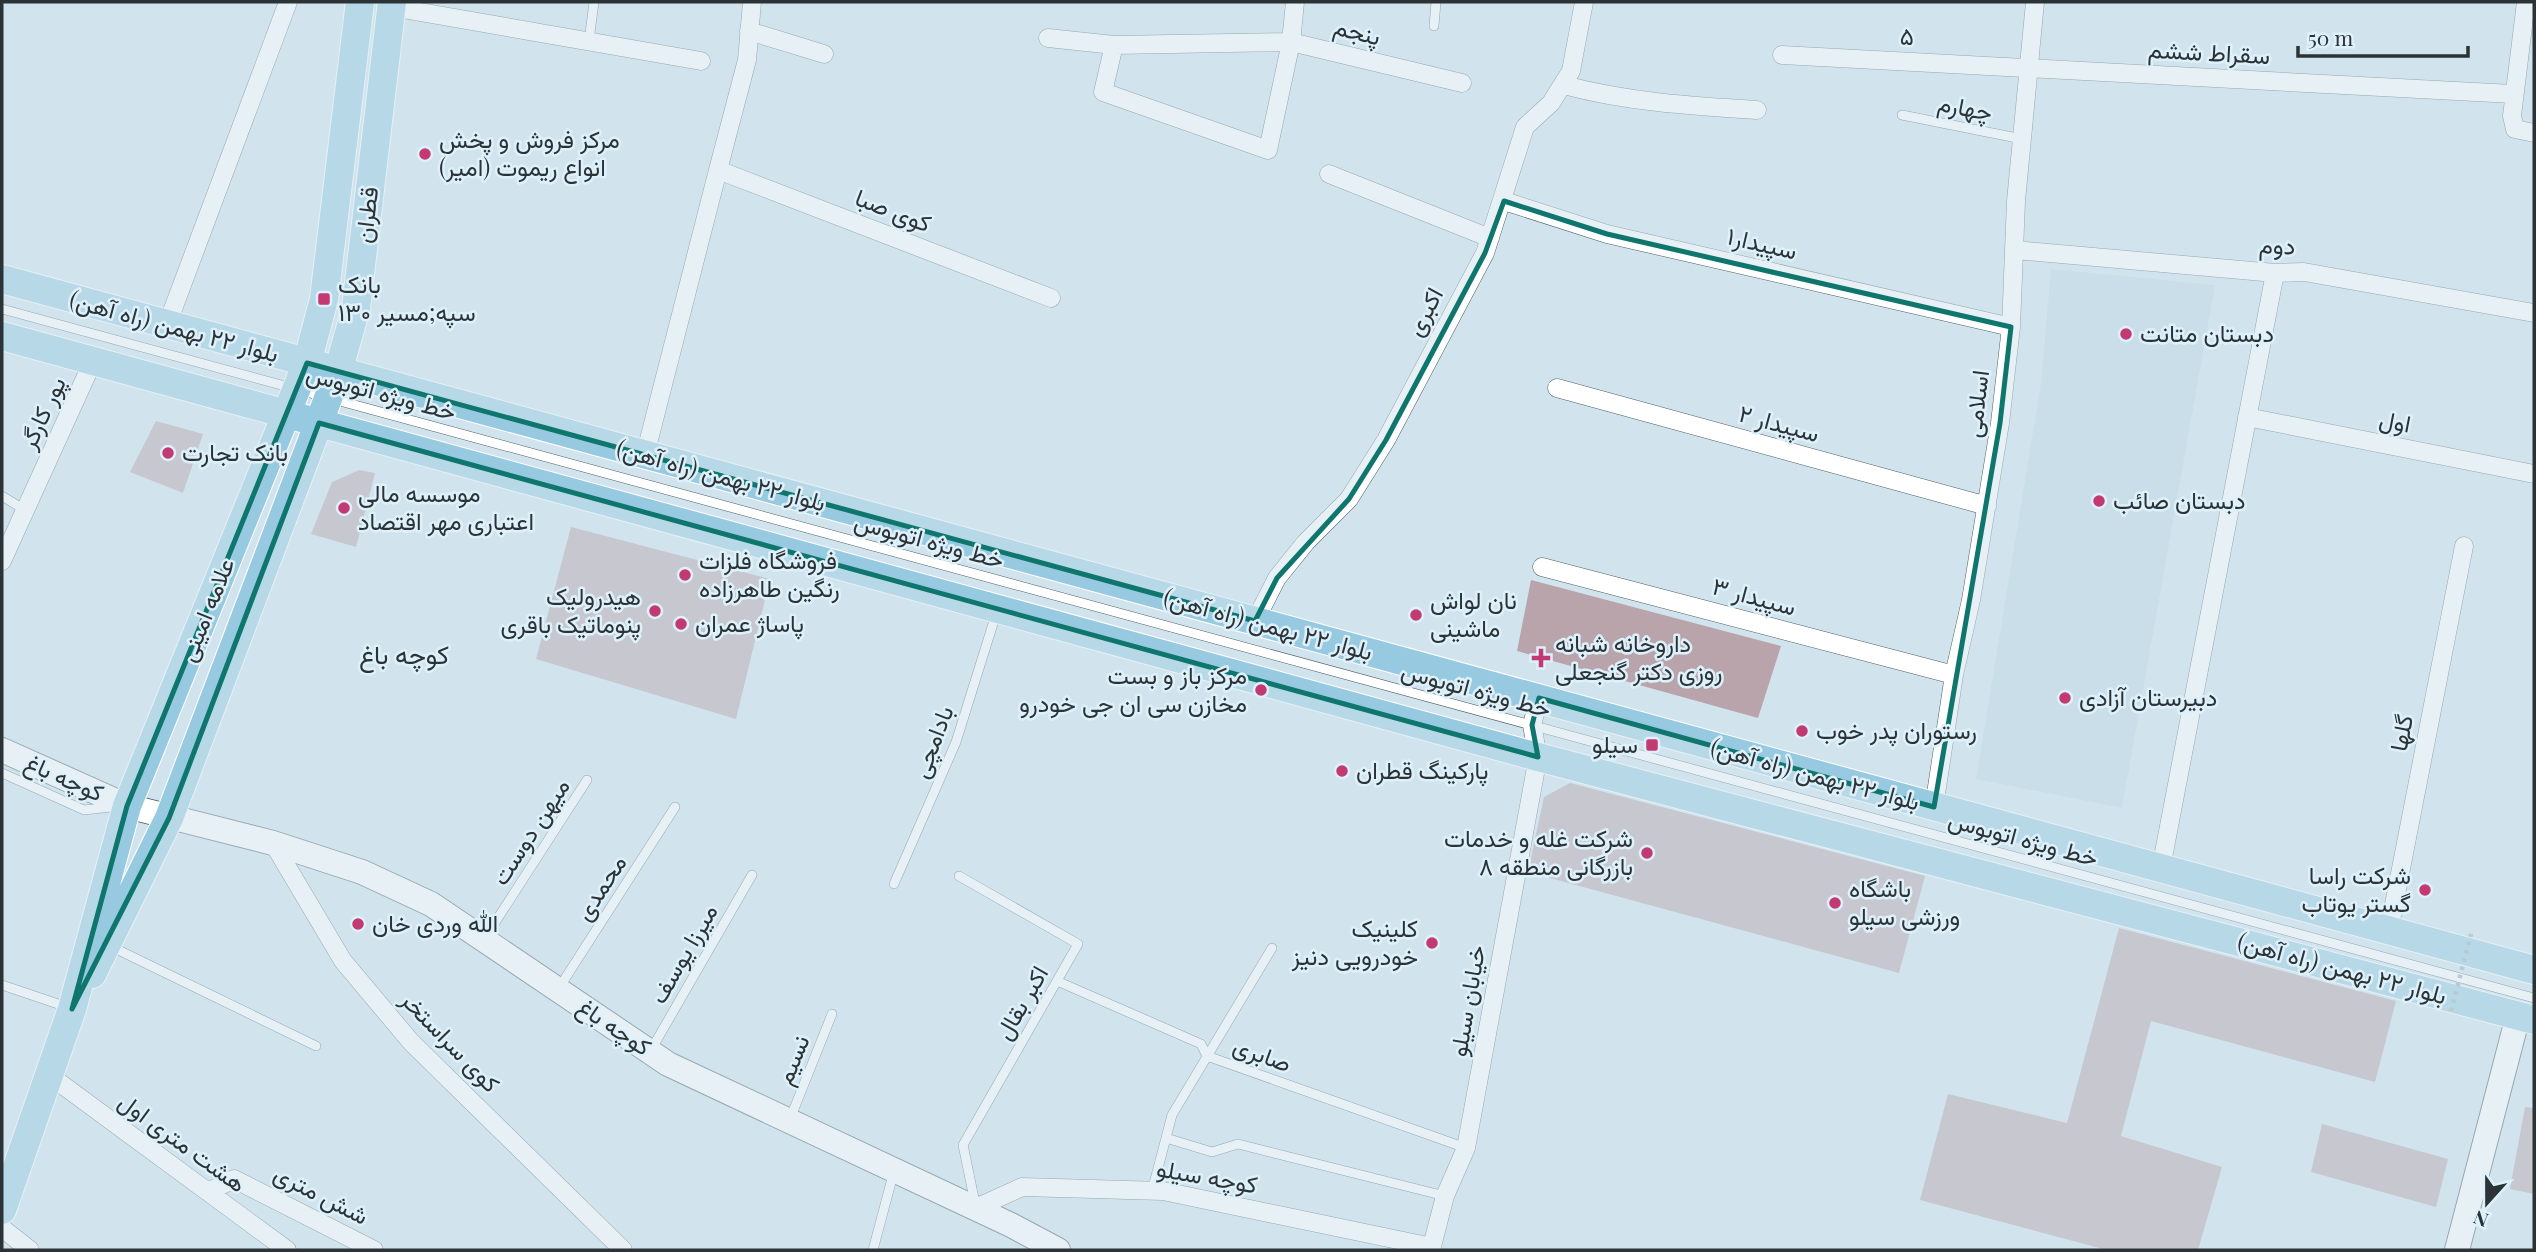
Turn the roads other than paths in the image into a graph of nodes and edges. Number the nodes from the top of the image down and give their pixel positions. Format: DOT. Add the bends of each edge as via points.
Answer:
graph roads {
  1 [pos="288,2"];
  2 [pos="360,2"];
  3 [pos="594,2"];
  4 [pos="752,2"];
  5 [pos="1295,2"];
  6 [pos="1424,2"];
  7 [pos="1436,2"];
  8 [pos="1584,2"];
  9 [pos="2035,2"];
  10 [pos="2526,2"];
  11 [pos="392,5"];
  12 [pos="1434,26"];
  13 [pos="749,32"];
  14 [pos="1048,38"];
  15 [pos="2528,40"];
  16 [pos="589,41"];
  17 [pos="1291,42"];
  18 [pos="1114,45"];
  19 [pos="824,54"];
  20 [pos="1782,55"];
  21 [pos="701,61"];
  22 [pos="2028,68"];
  23 [pos="1462,83"];
  24 [pos="1564,85"];
  25 [pos="2513,94"];
  26 [pos="1757,110"];
  27 [pos="1902,116"];
  28 [pos="2534,133"];
  29 [pos="2022,138"];
  30 [pos="718,170"];
  31 [pos="1329,174"];
  32 [pos="1504,201"];
  33 [pos="1490,238"];
  34 [pos="2015,250"];
  35 [pos="2274,272"];
  36 [pos="2,279"];
  37 [pos="1051,298"];
  38 [pos="2,309"];
  39 [pos="2534,313"];
  40 [pos="167,325"];
  41 [pos="2011,327"];
  42 [pos="2,336"];
  43 [pos="93,361"];
  44 [pos="338,372"];
  45 [pos="1558,388"];
  46 [pos="297,389"];
  47 [pos="323,410"];
  48 [pos="2247,417"];
  49 [pos="645,455"];
  50 [pos="2534,474"];
  51 [pos="2,496"];
  52 [pos="1987,506"];
  53 [pos="25,510"];
  54 [pos="2464,546"];
  55 [pos="2,561"];
  56 [pos="1542,567"];
  57 [pos="998,609"];
  58 [pos="1255,621"];
  59 [pos="1954,675"];
  60 [pos="1535,712"];
  61 [pos="2,750"];
  62 [pos="1538,757"];
  63 [pos="2,773"];
  64 [pos="587,780"];
  65 [pos="127,806"];
  66 [pos="675,807"];
  67 [pos="1934,807"];
  68 [pos="169,817"];
  69 [pos="273,843"];
  70 [pos="2161,868"];
  71 [pos="752,875"];
  72 [pos="959,876"];
  73 [pos="894,884"];
  74 [pos="2389,930"];
  75 [pos="484,940"];
  76 [pos="109,945"];
  77 [pos="1272,948"];
  78 [pos="2534,970"];
  79 [pos="1057,981"];
  80 [pos="2,985"];
  81 [pos="558,990"];
  82 [pos="72,1009"];
  83 [pos="2529,1011"];
  84 [pos="832,1014"];
  85 [pos="316,1046"];
  86 [pos="650,1052"];
  87 [pos="1207,1056"];
  88 [pos="48,1075"];
  89 [pos="789,1121"];
  90 [pos="1166,1138"];
  91 [pos="1466,1148"];
  92 [pos="894,1170"];
  93 [pos="1152,1191"];
  94 [pos="208,1192"];
  95 [pos="1445,1196"];
  96 [pos="976,1208"];
  97 [pos="2,1211"];
  98 [pos="1431,1249"];
  99 [pos="30,1250"];
  100 [pos="287,1250"];
  101 [pos="374,1250"];
  102 [pos="623,1250"];
  103 [pos="873,1250"];
  104 [pos="1058,1250"];
  105 [pos="2457,1250"];
  1 -- 40 [label="street"];
  2 -- 46 [label="main road, قطران" via="324,299"];
  3 -- 16 [label="lane"];
  4 -- 13 [label="street"];
  5 -- 17 [label="street"];
  6 -- 7 [label="lane"];
  7 -- 12 [label="lane"];
  8 -- 24 [label="street, اکبری" via="1572,71"];
  9 -- 22 [label="street, اسلامی"];
  10 -- 15 [label="street"];
  11 -- 16 [label="street"];
  11 -- 44 [label="main road, قطران" via="356,308"];
  13 -- 19 [label="street"];
  13 -- 30 [label="street" via="747,60"];
  14 -- 18 [label="street, پنجم"];
  15 -- 25 [label="street"];
  16 -- 21 [label="street"];
  17 -- 18 [label="street, پنجم"];
  17 -- 18 [label="street" via="1268,150 1103,92"];
  17 -- 23 [label="street, پنجم"];
  20 -- 22 [label="street, ۵"];
  22 -- 25 [label="street, سقراط ششم"];
  22 -- 29 [label="street, اسلامی"];
  24 -- 26 [label="street" via="1682,106"];
  24 -- 32 [label="street, اکبری" via="1525,127"];
  25 -- 28 [label="street" via="2515,129"];
  27 -- 29 [label="lane, چهارم"];
  29 -- 34 [label="street, اسلامی"];
  30 -- 37 [label="street, کوی صبا"];
  30 -- 49 [label="street"];
  31 -- 33 [label="street"];
  32 -- 33 [label="street, اکبری"];
  32 -- 41 [label="street, سپیدار۱" via="1607,234"];
  33 -- 58 [label="street, اکبری" via="1386,440 1349,499 1277,578"];
  34 -- 35 [label="street, دوم"];
  34 -- 41 [label="street, اسلامی"];
  35 -- 39 [label="street, دوم" via="2304,272"];
  35 -- 48 [label="street"];
  36 -- 40 [label="main road, بلوار ۲۲ بهمن (راه آهن)"];
  38 -- 46 [label="lane, خط ویژه اتوبوس"];
  40 -- 46 [label="main road, بلوار ۲۲ بهمن (راه آهن)"];
  41 -- 52 [label="street, اسلامی"];
  42 -- 43 [label="main road, بلوار ۲۲ بهمن (راه آهن)"];
  43 -- 46 [label="main road, بلوار ۲۲ بهمن (راه آهن)"];
  43 -- 53 [label="street, پور کارگر"];
  44 -- 46 [label="main road, بلوار ۲۲ بهمن (راه آهن)"];
  44 -- 47 [label="main road, قطران"];
  44 -- 49 [label="main road, بلوار ۲۲ بهمن (راه آهن)"];
  45 -- 52 [label="street, سپیدار ۲"];
  46 -- 47 [label="main road, بلوار ۲۲ بهمن (راه آهن)"];
  46 -- 65 [label="main road, علامه امینی"];
  47 -- 57 [label="main road, بلوار ۲۲ بهمن (راه آهن)"];
  47 -- 60 [label="lane, خط ویژه اتوبوس"];
  47 -- 68 [label="main road, علامه امینی"];
  48 -- 50 [label="street, اول"];
  48 -- 70 [label="street"];
  49 -- 58 [label="main road, بلوار ۲۲ بهمن (راه آهن)"];
  51 -- 53 [label="lane"];
  52 -- 59 [label="street, اسلامی"];
  53 -- 55 [label="street, پور کارگر"];
  54 -- 74 [label="street, گلها"];
  56 -- 59 [label="street, سپیدار ۳"];
  57 -- 62 [label="main road, بلوار ۲۲ بهمن (راه آهن)"];
  57 -- 73 [label="lane, بادامچی" via="956,742"];
  58 -- 60 [label="main road, بلوار ۲۲ بهمن (راه آهن)"];
  59 -- 67 [label="street, اسلامی"];
  60 -- 62 [label="street"];
  60 -- 67 [label="main road, بلوار ۲۲ بهمن (راه آهن)"];
  60 -- 83 [label="lane, خط ویژه اتوبوس"];
  61 -- 65 [label="main road, کوچه باغ"];
  62 -- 83 [label="main road, بلوار ۲۲ بهمن (راه آهن)"];
  62 -- 91 [label="street, خیابان سیلو"];
  63 -- 65 [label="lane" via="84,810"];
  64 -- 75 [label="lane, میهن دوست"];
  65 -- 68 [label="main road, کوچه باغ"];
  65 -- 82 [label="main road, علامه امینی"];
  66 -- 81 [label="lane, محمدی"];
  67 -- 70 [label="main road, بلوار ۲۲ بهمن (راه آهن)"];
  68 -- 69 [label="main road, کوچه باغ"];
  68 -- 76 [label="main road, علامه امینی"];
  69 -- 75 [label="main road, کوچه باغ" via="362,872 431,904"];
  69 -- 102 [label="street, کوی سراستخر" via="343,961 411,1042"];
  70 -- 74 [label="main road, بلوار ۲۲ بهمن (راه آهن)"];
  71 -- 86 [label="lane, میرزا یوسف"];
  72 -- 79 [label="lane, اکبر بقال" via="1078,944"];
  74 -- 78 [label="main road, بلوار ۲۲ بهمن (راه آهن)"];
  75 -- 81 [label="main road, کوچه باغ"];
  76 -- 82 [label="main road, علامه امینی"];
  76 -- 85 [label="lane"];
  77 -- 87 [label="lane"];
  79 -- 87 [label="lane, صابری" via="1201,1044"];
  79 -- 96 [label="lane, اکبر بقال" via="963,1145"];
  80 -- 82 [label="lane"];
  81 -- 86 [label="main road, کوچه باغ"];
  82 -- 88 [label="main road"];
  83 -- 105 [label="main road"];
  84 -- 89 [label="lane, نسیم"];
  86 -- 89 [label="main road, کوچه باغ"];
  87 -- 90 [label="lane" via="1172,1115"];
  87 -- 91 [label="lane, صابری"];
  88 -- 94 [label="street, هشت متری اول"];
  88 -- 97 [label="main road"];
  89 -- 92 [label="main road, کوچه باغ"];
  90 -- 93 [label="lane"];
  90 -- 95 [label="lane" via="1212,1152 1238,1144"];
  91 -- 95 [label="street, خیابان سیلو"];
  92 -- 96 [label="main road, کوچه باغ"];
  92 -- 103 [label="lane"];
  93 -- 96 [label="street, کوچه سیلو" via="1023,1187"];
  93 -- 98 [label="street, کوچه سیلو"];
  94 -- 100 [label="street, هشت متری اول"];
  94 -- 101 [label="street, شش متری" via="234,1179"];
  95 -- 98 [label="street, خیابان سیلو"];
  96 -- 104 [label="main road, کوچه باغ"];
  97 -- 99 [label="street"];
}
